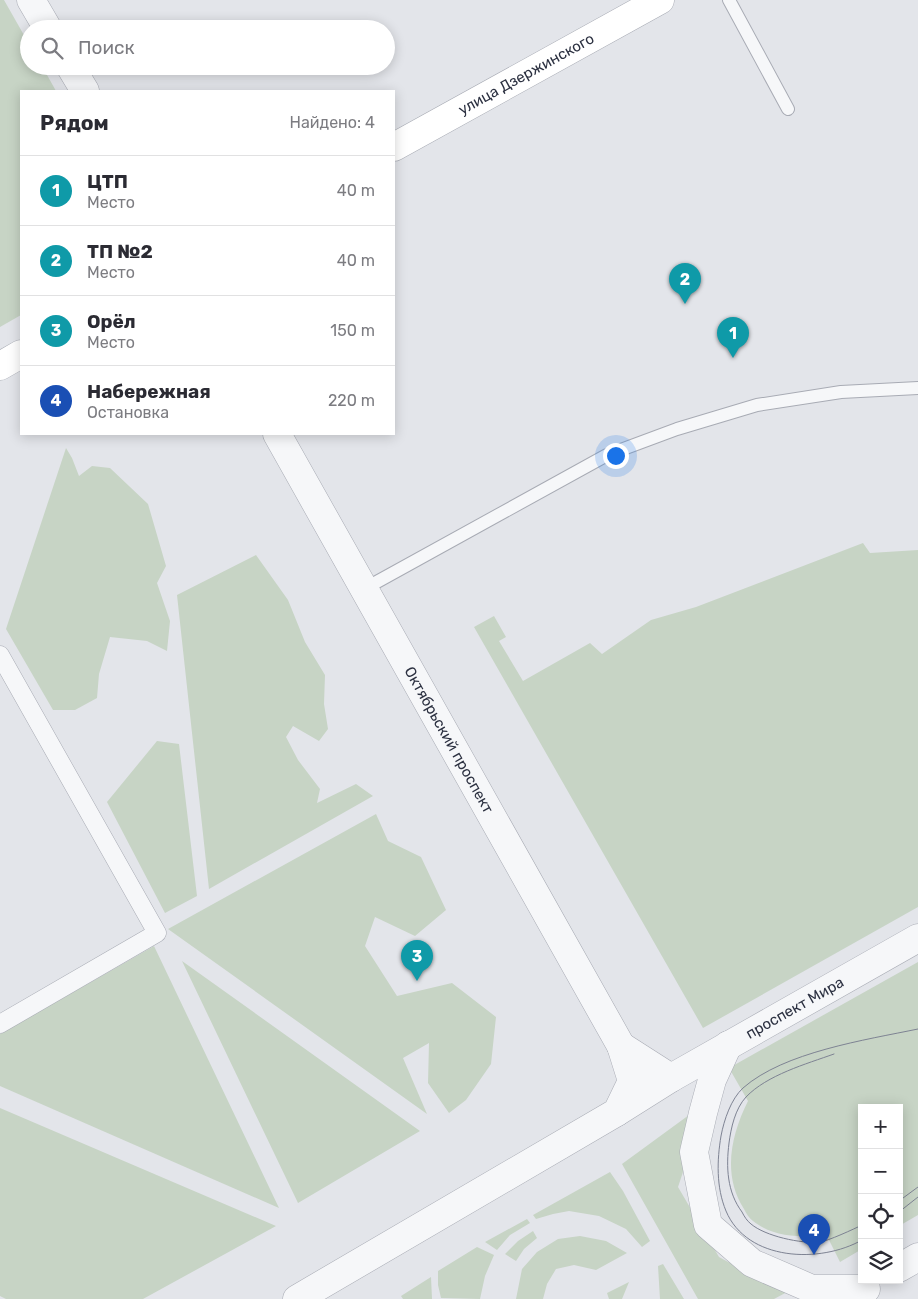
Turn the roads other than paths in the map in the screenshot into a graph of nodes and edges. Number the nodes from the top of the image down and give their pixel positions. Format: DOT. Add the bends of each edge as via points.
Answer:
graph roads {
  1 [pos="660,0"];
  2 [pos="729,0"];
  3 [pos="34,1"];
  4 [pos="44,20"];
  5 [pos="75,75"];
  6 [pos="84,90"];
  7 [pos="788,109"];
  8 [pos="395,146"];
  9 [pos="20,355"];
  10 [pos="0,366"];
  11 [pos="918,388"];
  12 [pos="278,435"];
  13 [pos="364,589"];
  14 [pos="0,655"];
  15 [pos="918,938"];
  16 [pos="0,1024"];
  17 [pos="728,1045"];
  18 [pos="621,1046"];
  19 [pos="671,1078"];
  20 [pos="617,1112"];
  21 [pos="918,1257"];
  22 [pos="903,1266"];
  23 [pos="864,1289"];
  24 [pos="298,1299"];
  1 -- 8 [label="main road, улица Дзержинского"];
  2 -- 7 [label="lane"];
  3 -- 4 [label="street"];
  5 -- 6 [label="street"];
  9 -- 10 [label="main road"];
  11 -- 13 [label="lane" via="841,392 757,405 677,429 607,455"];
  12 -- 13 [label="street, Октябрьский проспект"];
  13 -- 18 [label="street, Октябрьский проспект"];
  14 -- 16 [label="street" via="157,933"];
  15 -- 17 [label="street, проспект Мира"];
  17 -- 19 [label="street, проспект Мира"];
  17 -- 23 [label="street" via="712,1080 694,1152 708,1225 752,1263 812,1289"];
  18 -- 19 [label="street"];
  18 -- 20 [label="street, Октябрьский проспект" via="632,1081"];
  19 -- 20 [label="street, проспект Мира"];
  20 -- 24 [label="street, проспект Мира"];
  21 -- 22 [label="street"];
}
